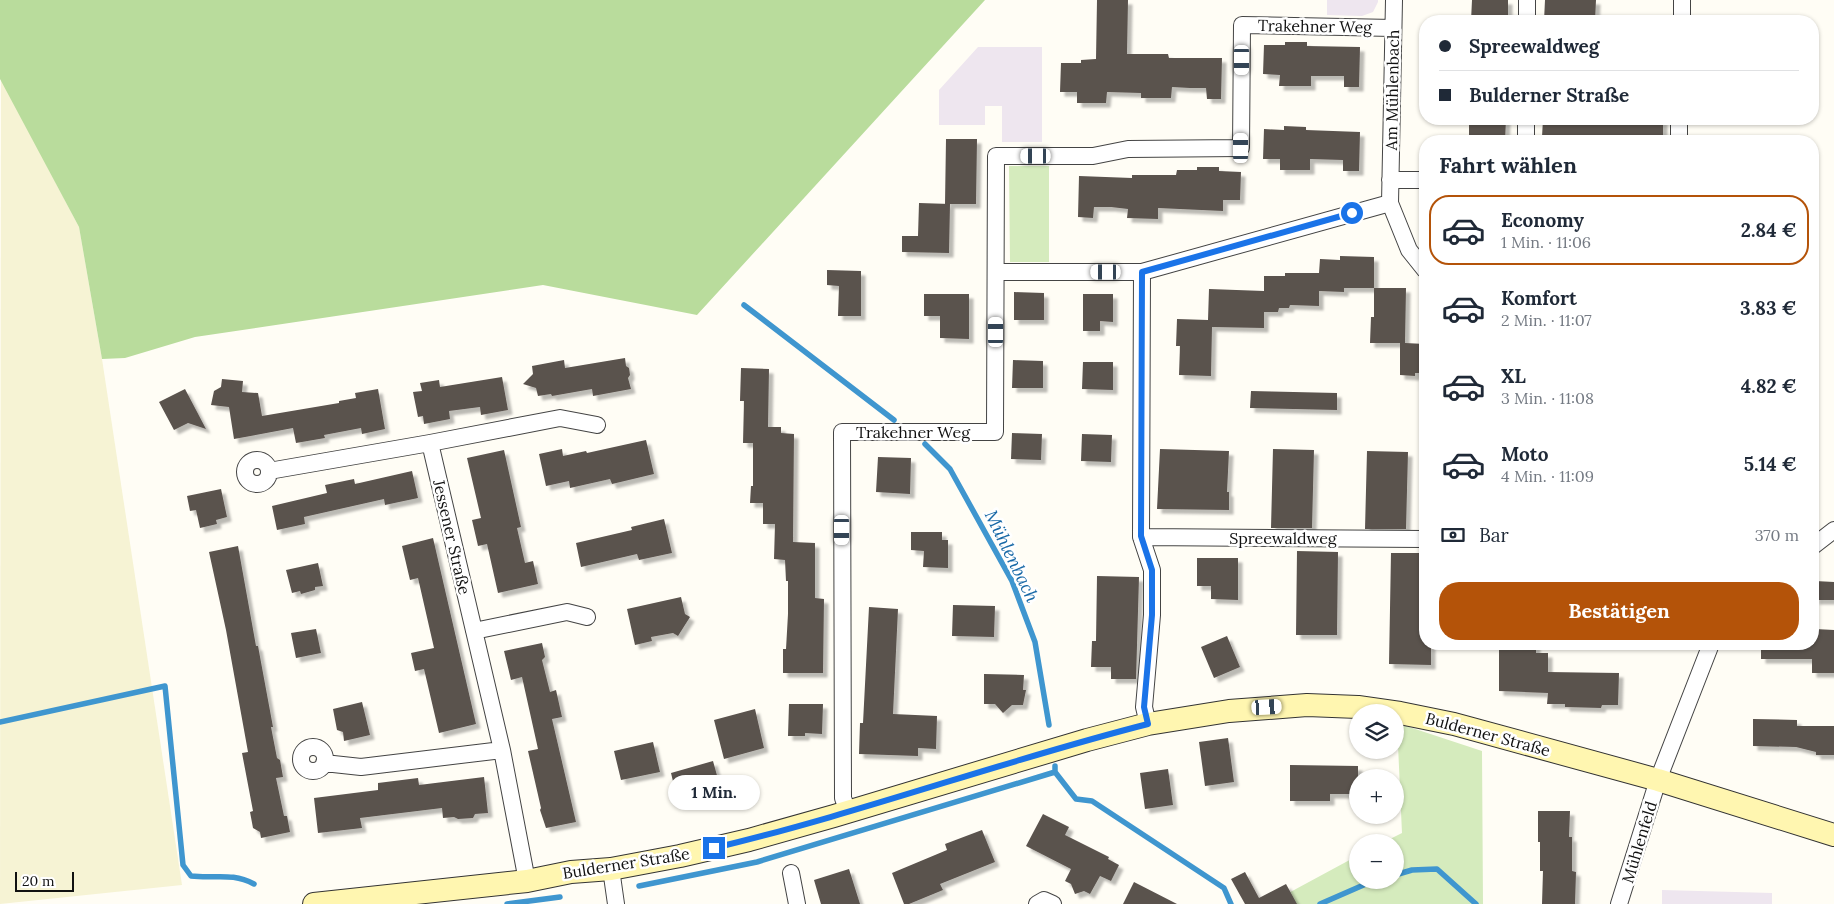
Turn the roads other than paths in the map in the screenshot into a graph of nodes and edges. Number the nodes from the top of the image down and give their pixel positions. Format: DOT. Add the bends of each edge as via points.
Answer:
graph roads {
  1 [pos="1394,0"];
  2 [pos="1527,0"];
  3 [pos="1682,0"];
  4 [pos="1527,15"];
  5 [pos="1682,15"];
  6 [pos="1393,28"];
  7 [pos="1390,180"];
  8 [pos="1419,180"];
  9 [pos="1390,202"];
  10 [pos="1419,262"];
  11 [pos="996,272"];
  12 [pos="1142,272"];
  13 [pos="597,424"];
  14 [pos="430,444"];
  15 [pos="269,471"];
  16 [pos="1834,530"];
  17 [pos="1141,536"];
  18 [pos="1419,539"];
  19 [pos="1819,542"];
  20 [pos="587,616"];
  21 [pos="474,630"];
  22 [pos="1709,650"];
  23 [pos="1148,724"];
  24 [pos="502,750"];
  25 [pos="324,764"];
  26 [pos="1658,780"];
  27 [pos="848,812"];
  28 [pos="1834,835"];
  29 [pos="611,869"];
  30 [pos="791,874"];
  31 [pos="527,881"];
  32 [pos="314,904"];
  33 [pos="616,904"];
  34 [pos="797,904"];
  35 [pos="1037,904"];
  36 [pos="1053,904"];
  37 [pos="1619,904"];
  1 -- 6 [label="street, Am Mühlenbach"];
  2 -- 4 [label="street"];
  3 -- 5 [label="street"];
  6 -- 7 [label="street, Am Mühlenbach"];
  6 -- 11 [label="street, Trakehner Weg" via="1242,25 1241,148 1128,149 1092,156 996,156"];
  7 -- 8 [label="street"];
  7 -- 9 [label="street, Am Mühlenbach"];
  9 -- 10 [label="street, Am Mühlenbach" via="1409,250"];
  9 -- 12 [label="street"];
  11 -- 12 [label="street"];
  11 -- 27 [label="street, Trakehner Weg" via="996,432 842,432 843,798"];
  12 -- 17 [label="street"];
  13 -- 14 [label="street" via="560,418"];
  14 -- 15 [label="street"];
  14 -- 21 [label="street, Jessener Straße"];
  16 -- 19 [label="street"];
  17 -- 18 [label="street, Spreewaldweg"];
  17 -- 23 [label="street" via="1152,570 1152,615 1144,707"];
  20 -- 21 [label="street" via="567,612"];
  21 -- 24 [label="street, Jessener Straße"];
  22 -- 26 [label="street, Mühlenfeld"];
  23 -- 26 [label="street, Bulderner Straße" via="1229,710 1307,705 1358,707 1454,724"];
  23 -- 27 [label="street, Bulderner Straße"];
  24 -- 25 [label="street" via="361,767"];
  24 -- 31 [label="street, Jessener Straße"];
  26 -- 28 [label="street, Bulderner Straße"];
  26 -- 37 [label="street, Mühlenfeld"];
  27 -- 29 [label="street, Bulderner Straße" via="749,840"];
  29 -- 31 [label="street, Bulderner Straße" via="571,872"];
  29 -- 33 [label="street"];
  30 -- 34 [label="street"];
  31 -- 32 [label="street, Bulderner Straße"];
  35 -- 36 [label="street" via="1044,900"];
}
